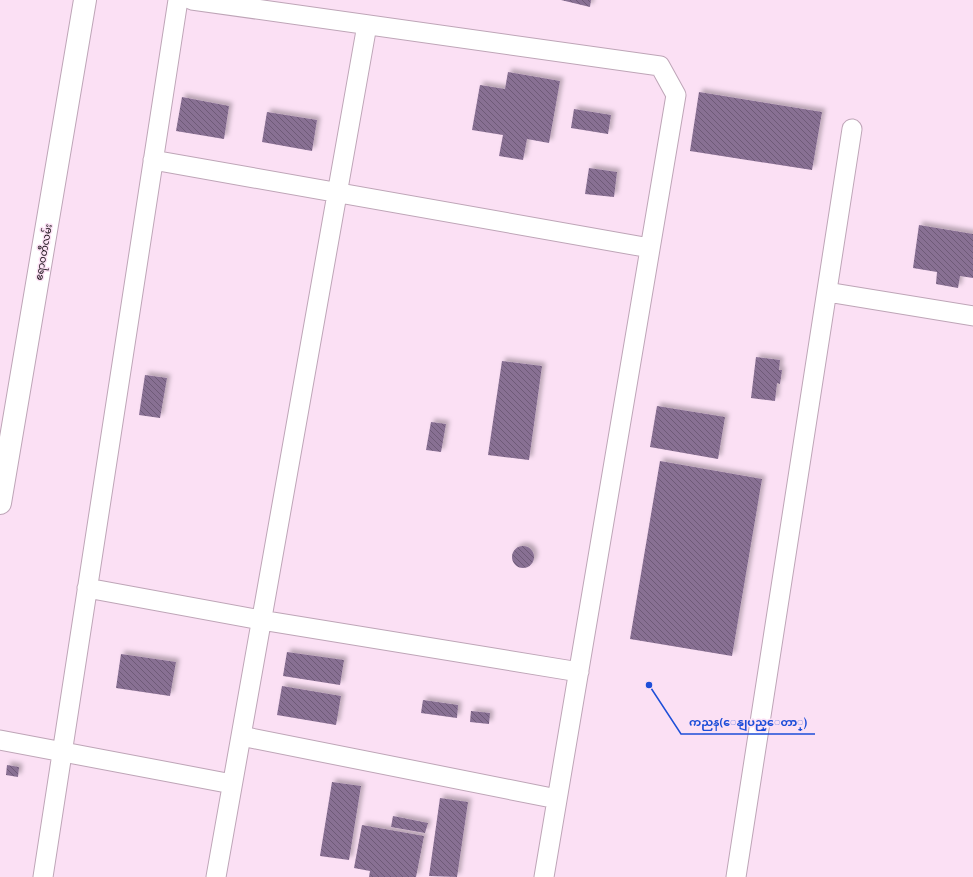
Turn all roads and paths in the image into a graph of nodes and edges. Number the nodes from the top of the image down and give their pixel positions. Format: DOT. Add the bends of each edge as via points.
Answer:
graph roads {
  1 [pos="85,0"];
  2 [pos="178,0"];
  3 [pos="192,0"];
  4 [pos="368,25"];
  5 [pos="852,129"];
  6 [pos="153,160"];
  7 [pos="338,193"];
  8 [pos="650,248"];
  9 [pos="827,292"];
  10 [pos="973,316"];
  11 [pos="0,503"];
  12 [pos="87,588"];
  13 [pos="261,620"];
  14 [pos="579,672"];
  15 [pos="241,736"];
  16 [pos="0,740"];
  17 [pos="62,751"];
  18 [pos="232,784"];
  19 [pos="558,799"];
  20 [pos="42,877"];
  21 [pos="216,877"];
  22 [pos="544,877"];
  23 [pos="736,877"];
  1 -- 11 [label="street, ဧရာဝတီလမ်း"];
  2 -- 6 [label="street"];
  3 -- 4 [label="street"];
  4 -- 7 [label="street"];
  4 -- 8 [label="street" via="660,66 676,95"];
  5 -- 9 [label="street"];
  6 -- 7 [label="street"];
  6 -- 12 [label="street"];
  7 -- 8 [label="street"];
  7 -- 13 [label="street"];
  8 -- 14 [label="street"];
  9 -- 10 [label="street"];
  9 -- 23 [label="street"];
  12 -- 13 [label="street"];
  12 -- 17 [label="street"];
  13 -- 14 [label="street"];
  13 -- 15 [label="street"];
  14 -- 19 [label="street"];
  15 -- 18 [label="street"];
  15 -- 19 [label="street"];
  16 -- 17 [label="street"];
  17 -- 18 [label="street"];
  17 -- 20 [label="street"];
  18 -- 21 [label="street"];
  19 -- 22 [label="street"];
}
